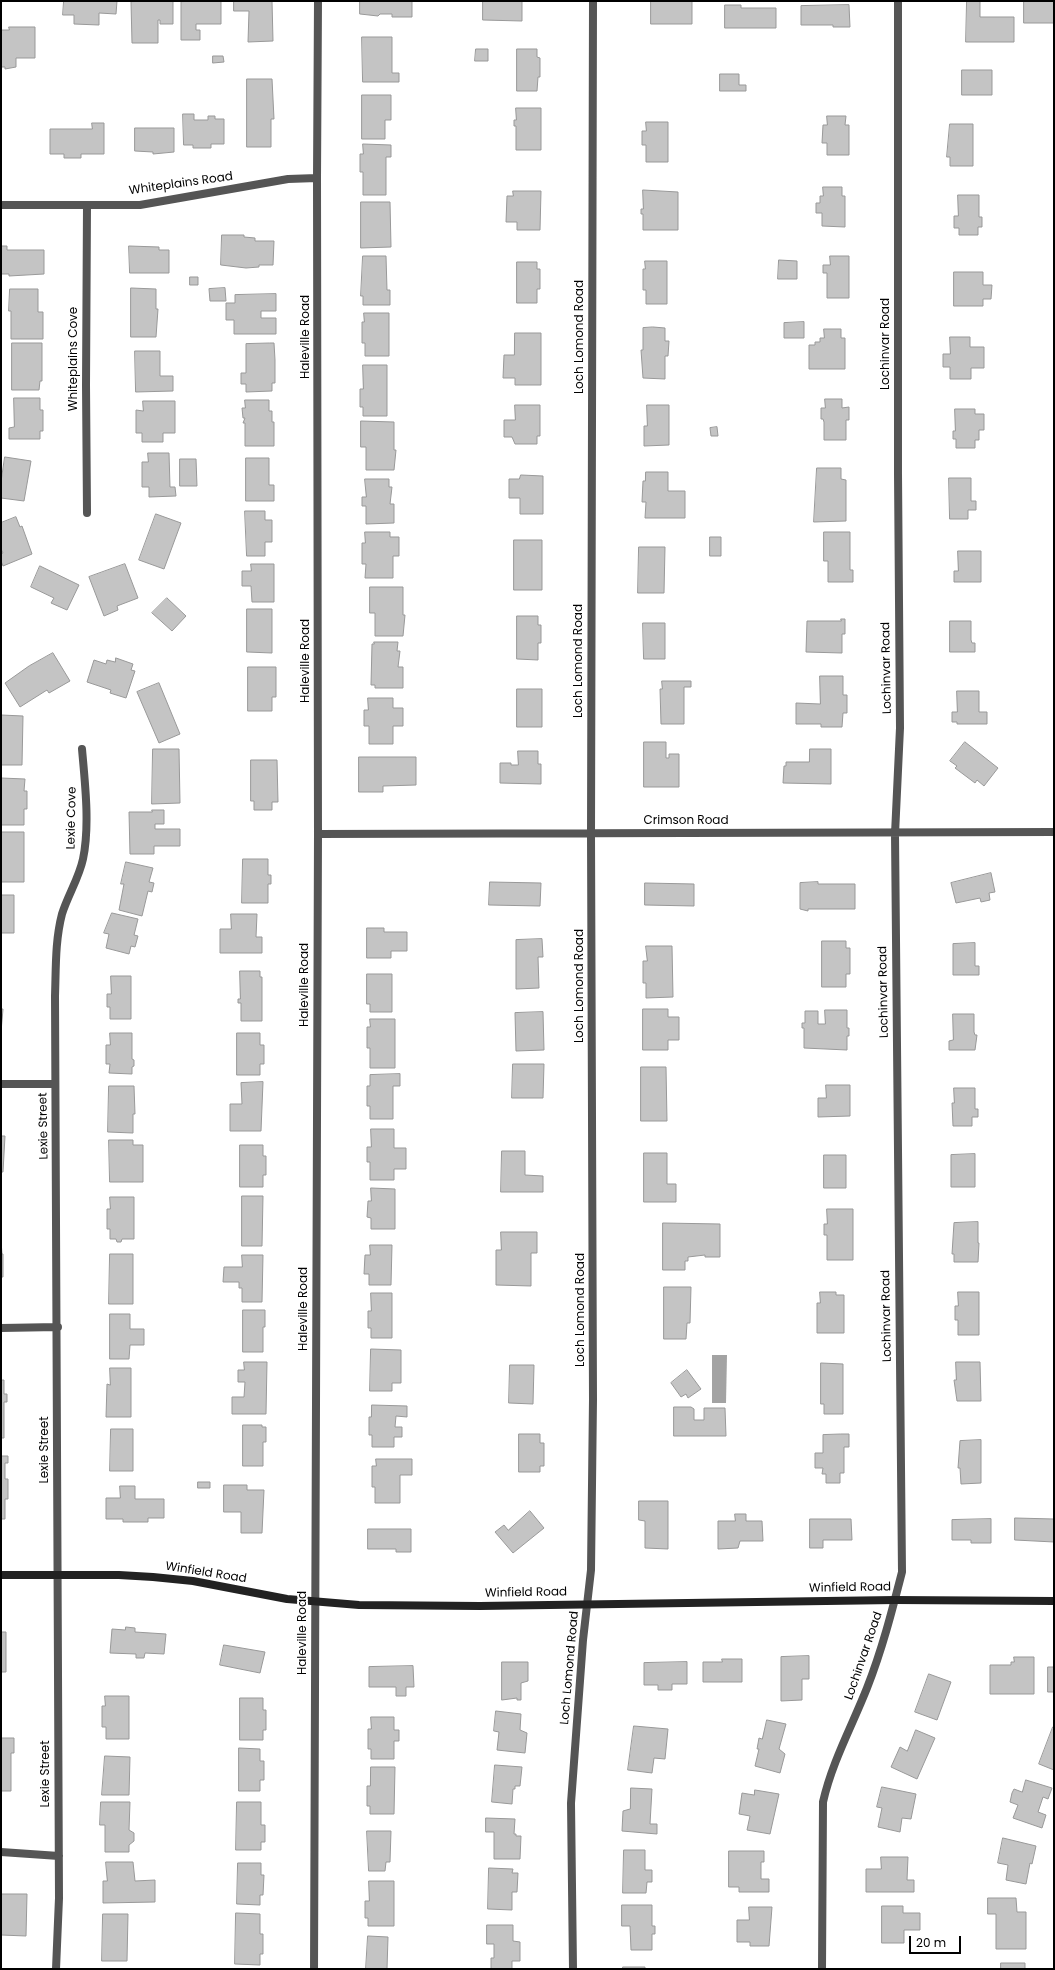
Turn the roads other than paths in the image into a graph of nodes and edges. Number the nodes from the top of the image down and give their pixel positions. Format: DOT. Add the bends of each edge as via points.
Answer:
graph roads {
  1 [pos="318,1"];
  2 [pos="594,1"];
  3 [pos="898,1"];
  4 [pos="317,178"];
  5 [pos="1,205"];
  6 [pos="87,206"];
  7 [pos="87,513"];
  8 [pos="82,749"];
  9 [pos="1054,832"];
  10 [pos="318,834"];
  11 [pos="591,834"];
  12 [pos="895,834"];
  13 [pos="58,930"];
  14 [pos="1,1084"];
  15 [pos="55,1084"];
  16 [pos="58,1327"];
  17 [pos="1,1328"];
  18 [pos="1,1575"];
  19 [pos="57,1575"];
  20 [pos="895,1600"];
  21 [pos="1054,1601"];
  22 [pos="315,1603"];
  23 [pos="588,1604"];
  24 [pos="1,1852"];
  25 [pos="59,1856"];
  26 [pos="56,1969"];
  27 [pos="314,1969"];
  28 [pos="573,1969"];
  29 [pos="822,1969"];
  1 -- 4 [label="street, Haleville Road"];
  2 -- 11 [label="street, Loch Lomond Road"];
  3 -- 12 [label="street, Lochinvar Road" via="900,728"];
  4 -- 6 [label="street, Whiteplains Road" via="288,179 151,204"];
  4 -- 10 [label="street, Haleville Road"];
  5 -- 6 [label="street, Whiteplains Road"];
  6 -- 7 [label="street, Whiteplains Cove"];
  8 -- 13 [label="street, Lexie Cove" via="86,816 83,860"];
  9 -- 12 [label="street, Crimson Road"];
  10 -- 11 [label="street, Crimson Road"];
  10 -- 22 [label="street, Haleville Road"];
  11 -- 12 [label="street, Crimson Road"];
  11 -- 23 [label="street, Loch Lomond Road" via="593,1399 591,1570"];
  12 -- 20 [label="street, Lochinvar Road" via="902,1564"];
  13 -- 15 [label="street, Lexie Street"];
  14 -- 15 [label="street"];
  15 -- 16 [label="street, Lexie Street"];
  16 -- 17 [label="street"];
  16 -- 19 [label="street, Lexie Street"];
  18 -- 19 [label="street, Winfield Road"];
  19 -- 22 [label="street, Winfield Road" via="119,1575 194,1581"];
  19 -- 25 [label="street, Lexie Street"];
  20 -- 21 [label="street, Winfield Road"];
  20 -- 23 [label="street, Winfield Road"];
  20 -- 29 [label="street, Lochinvar Road" via="875,1667 830,1776 823,1802"];
  22 -- 23 [label="street, Winfield Road" via="403,1606"];
  22 -- 27 [label="street, Haleville Road"];
  23 -- 28 [label="street, Loch Lomond Road" via="571,1803"];
  24 -- 25 [label="street"];
  25 -- 26 [label="street, Lexie Street"];
}
